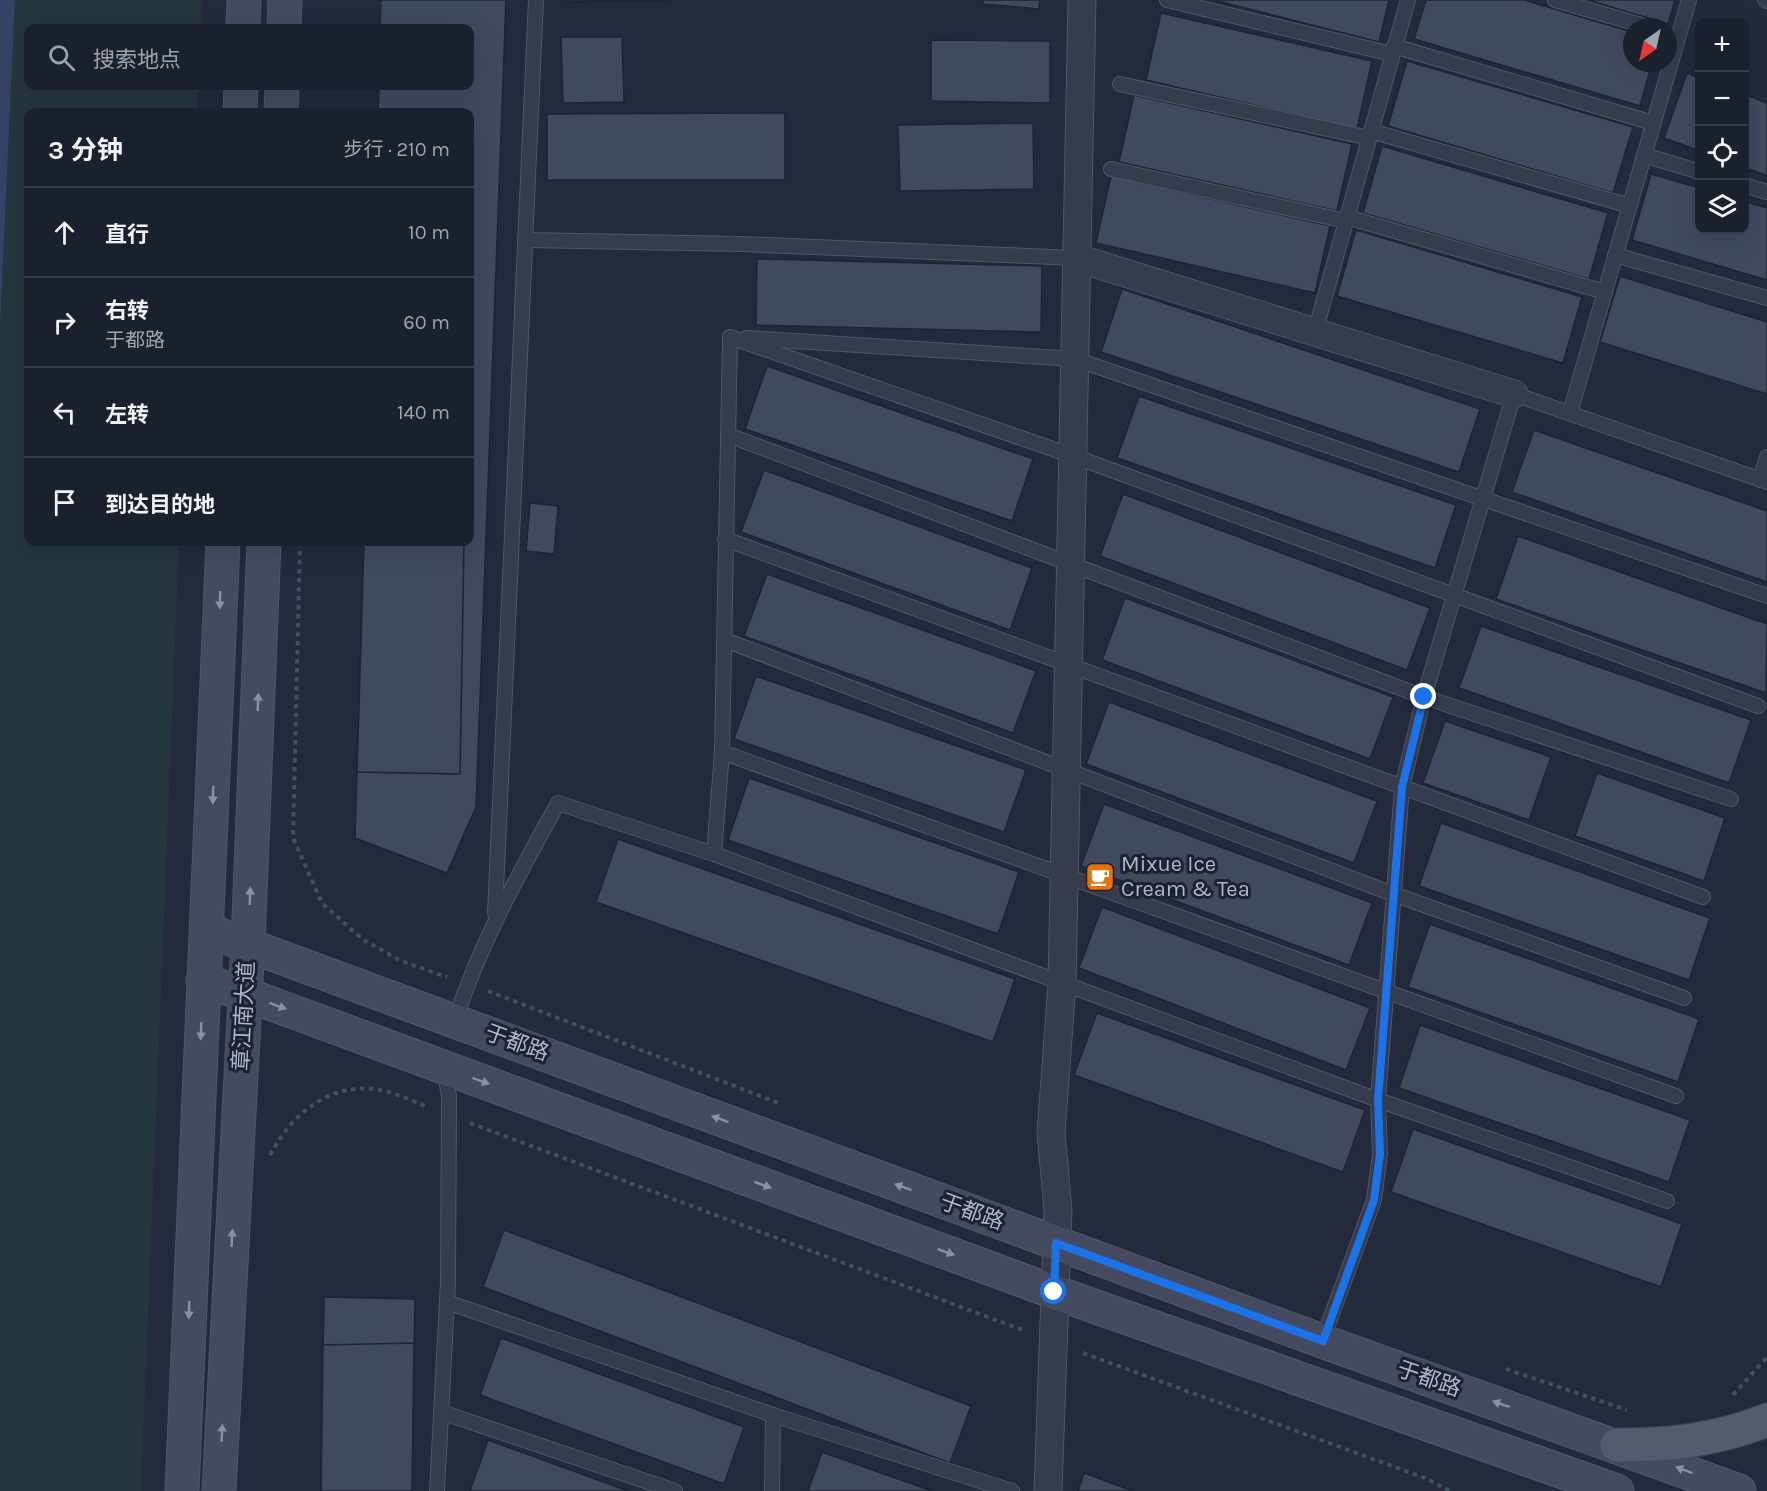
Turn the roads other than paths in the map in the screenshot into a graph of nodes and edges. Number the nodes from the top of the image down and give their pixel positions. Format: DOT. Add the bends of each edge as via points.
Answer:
graph roads {
  1 [pos="244,0"];
  2 [pos="285,0"];
  3 [pos="536,0"];
  4 [pos="1082,0"];
  5 [pos="1167,0"];
  6 [pos="1407,0"];
  7 [pos="1555,0"];
  8 [pos="1689,0"];
  9 [pos="1623,20"];
  10 [pos="243,24"];
  11 [pos="284,24"];
  12 [pos="1677,26"];
  13 [pos="1393,50"];
  14 [pos="1664,72"];
  15 [pos="1120,84"];
  16 [pos="241,90"];
  17 [pos="282,90"];
  18 [pos="240,108"];
  19 [pos="281,108"];
  20 [pos="1653,123"];
  21 [pos="1370,135"];
  22 [pos="1644,155"];
  23 [pos="1111,169"];
  24 [pos="1695,170"];
  25 [pos="1749,187"];
  26 [pos="1767,192"];
  27 [pos="1630,206"];
  28 [pos="1346,219"];
  29 [pos="525,240"];
  30 [pos="1616,255"];
  31 [pos="1077,258"];
  32 [pos="1605,292"];
  33 [pos="1767,298"];
  34 [pos="1315,332"];
  35 [pos="730,337"];
  36 [pos="1075,359"];
  37 [pos="1514,394"];
  38 [pos="1570,413"];
  39 [pos="728,435"];
  40 [pos="1073,456"];
  41 [pos="1767,457"];
  42 [pos="1764,481"];
  43 [pos="1482,497"];
  44 [pos="725,539"];
  45 [pos="223,546"];
  46 [pos="264,546"];
  47 [pos="1071,565"];
  48 [pos="1454,594"];
  49 [pos="1767,596"];
  50 [pos="724,640"];
  51 [pos="1069,666"];
  52 [pos="1424,697"];
  53 [pos="1758,706"];
  54 [pos="722,752"];
  55 [pos="1067,771"];
  56 [pos="1402,787"];
  57 [pos="1731,799"];
  58 [pos="714,854"];
  59 [pos="1064,874"];
  60 [pos="1393,894"];
  61 [pos="1703,897"];
  62 [pos="494,918"];
  63 [pos="207,930"];
  64 [pos="249,943"];
  65 [pos="203,981"];
  66 [pos="1062,984"];
  67 [pos="1388,992"];
  68 [pos="245,994"];
  69 [pos="1684,998"];
  70 [pos="455,1021"];
  71 [pos="443,1067"];
  72 [pos="1676,1096"];
  73 [pos="1378,1100"];
  74 [pos="1667,1201"];
  75 [pos="1056,1243"];
  76 [pos="1054,1292"];
  77 [pos="447,1302"];
  78 [pos="1323,1341"];
  79 [pos="441,1412"];
  80 [pos="773,1415"];
  81 [pos="1767,1420"];
  82 [pos="1617,1445"];
  83 [pos="182,1491"];
  84 [pos="219,1491"];
  85 [pos="437,1491"];
  86 [pos="675,1491"];
  87 [pos="772,1491"];
  88 [pos="1012,1491"];
  89 [pos="1048,1491"];
  90 [pos="1617,1491"];
  91 [pos="1739,1491"];
  1 -- 10 [label="main road"];
  2 -- 11 [label="main road"];
  3 -- 29 [label="lane"];
  4 -- 31 [label="street"];
  5 -- 13 [label="lane"];
  6 -- 13 [label="lane"];
  7 -- 9 [label="lane"];
  8 -- 12 [label="lane"];
  13 -- 20 [label="lane"];
  13 -- 21 [label="lane"];
  14 -- 20 [label="lane"];
  15 -- 21 [label="lane"];
  16 -- 18 [label="main road"];
  17 -- 19 [label="main road"];
  20 -- 22 [label="lane"];
  21 -- 27 [label="lane"];
  21 -- 28 [label="lane"];
  22 -- 24 [label="lane"];
  22 -- 27 [label="lane"];
  23 -- 28 [label="lane"];
  25 -- 26 [label="lane"];
  27 -- 30 [label="lane"];
  28 -- 32 [label="lane"];
  28 -- 34 [label="lane"];
  29 -- 31 [label="lane" via="741,244"];
  29 -- 62 [label="lane"];
  30 -- 32 [label="lane"];
  30 -- 33 [label="lane"];
  31 -- 34 [label="street"];
  31 -- 36 [label="street"];
  32 -- 38 [label="lane"];
  34 -- 37 [label="street"];
  35 -- 36 [label="lane"];
  35 -- 39 [label="lane"];
  35 -- 40 [label="lane"];
  36 -- 40 [label="street"];
  36 -- 43 [label="lane"];
  37 -- 38 [label="lane"];
  37 -- 43 [label="lane"];
  38 -- 42 [label="lane"];
  39 -- 44 [label="lane"];
  39 -- 47 [label="lane"];
  40 -- 47 [label="street"];
  40 -- 48 [label="lane"];
  41 -- 42 [label="lane"];
  43 -- 48 [label="lane"];
  43 -- 49 [label="lane"];
  44 -- 50 [label="lane"];
  44 -- 51 [label="lane"];
  45 -- 63 [label="main road, 章江南大道, one-way"];
  64 -- 46 [label="main road, 章江南大道, one-way"];
  47 -- 51 [label="street"];
  47 -- 52 [label="lane"];
  48 -- 52 [label="lane"];
  48 -- 53 [label="lane"];
  50 -- 54 [label="lane"];
  50 -- 55 [label="lane"];
  51 -- 55 [label="street"];
  51 -- 56 [label="lane"];
  52 -- 56 [label="lane"];
  52 -- 57 [label="lane"];
  54 -- 58 [label="lane"];
  54 -- 59 [label="lane"];
  55 -- 59 [label="street"];
  55 -- 60 [label="lane"];
  56 -- 60 [label="lane"];
  56 -- 61 [label="lane"];
  58 -- 62 [label="lane" via="558,803"];
  58 -- 66 [label="lane"];
  59 -- 66 [label="street"];
  59 -- 67 [label="lane"];
  60 -- 67 [label="lane"];
  60 -- 69 [label="lane"];
  62 -- 70 [label="lane"];
  63 -- 64 [label="main road, 于都路"];
  63 -- 65 [label="main road, 章江南大道"];
  64 -- 68 [label="main road, 章江南大道"];
  64 -- 70 [label="main road, 于都路"];
  65 -- 68 [label="main road, 于都路"];
  65 -- 83 [label="main road, 章江南大道, one-way"];
  66 -- 73 [label="lane"];
  66 -- 75 [label="street" via="1050,1133 1058,1210"];
  67 -- 72 [label="lane"];
  67 -- 73 [label="lane"];
  68 -- 71 [label="main road, 于都路, one-way"];
  84 -- 68 [label="main road, 章江南大道, one-way"];
  75 -- 70 [label="main road, 于都路, one-way"];
  71 -- 76 [label="main road, 于都路, one-way"];
  71 -- 77 [label="lane" via="449,1096"];
  73 -- 74 [label="lane"];
  73 -- 78 [label="lane" via="1380,1154 1374,1200"];
  75 -- 76 [label="street"];
  75 -- 78 [label="main road, 于都路"];
  76 -- 89 [label="street"];
  76 -- 90 [label="main road, 于都路"];
  77 -- 79 [label="lane"];
  77 -- 80 [label="lane"];
  82 -- 78 [label="main road, 于都路, one-way"];
  79 -- 85 [label="lane"];
  79 -- 86 [label="lane"];
  80 -- 87 [label="lane"];
  80 -- 88 [label="lane"];
  81 -- 82 [label="main road" via="1732,1434 1697,1441"];
  91 -- 82 [label="main road, 于都路, one-way"];
}
